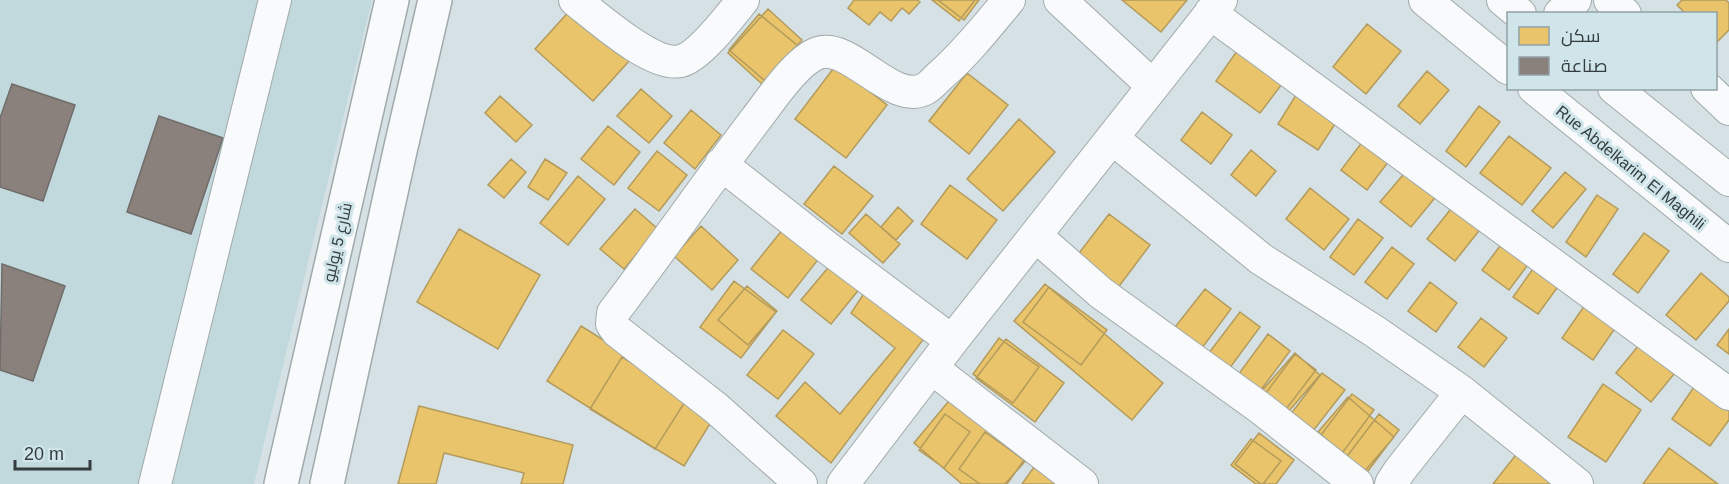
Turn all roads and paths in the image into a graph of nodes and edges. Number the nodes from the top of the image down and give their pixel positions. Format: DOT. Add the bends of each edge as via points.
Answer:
graph roads {
  1 [pos="275,0"];
  2 [pos="392,0"];
  3 [pos="435,0"];
  4 [pos="575,0"];
  5 [pos="743,0"];
  6 [pos="1010,0"];
  7 [pos="1060,0"];
  8 [pos="1425,0"];
  9 [pos="1503,0"];
  10 [pos="1575,0"];
  11 [pos="1610,0"];
  12 [pos="1215,7"];
  13 [pos="1518,12"];
  14 [pos="1562,12"];
  15 [pos="1623,12"];
  16 [pos="1507,66"];
  17 [pos="1153,86"];
  18 [pos="1535,90"];
  19 [pos="1616,90"];
  20 [pos="1709,90"];
  21 [pos="1729,109"];
  22 [pos="1112,138"];
  23 [pos="721,165"];
  24 [pos="1729,180"];
  25 [pos="1036,236"];
  26 [pos="1729,246"];
  27 [pos="952,341"];
  28 [pos="933,369"];
  29 [pos="1462,392"];
  30 [pos="1729,394"];
  31 [pos="155,484"];
  32 [pos="281,484"];
  33 [pos="327,484"];
  34 [pos="801,484"];
  35 [pos="843,484"];
  36 [pos="1082,484"];
  37 [pos="1357,484"];
  38 [pos="1391,484"];
  39 [pos="1577,484"];
  1 -- 31 [label="street"];
  2 -- 32 [label="main road, شارع 5 يوليو"];
  3 -- 33 [label="main road"];
  4 -- 5 [label="street" via="643,51 663,61 681,61 708,42"];
  6 -- 23 [label="street" via="958,60 926,89 912,93 834,52 818,53 788,78"];
  7 -- 17 [label="street"];
  8 -- 16 [label="street"];
  9 -- 13 [label="street"];
  10 -- 14 [label="street"];
  11 -- 15 [label="street"];
  12 -- 17 [label="street"];
  12 -- 30 [label="street"];
  17 -- 22 [label="street"];
  18 -- 26 [label="street, Rue Abdelkarim El Maghili"];
  19 -- 24 [label="street"];
  20 -- 21 [label="street"];
  22 -- 25 [label="street"];
  22 -- 29 [label="street" via="1261,259"];
  23 -- 27 [label="street"];
  23 -- 34 [label="street" via="613,313 612,324 716,408"];
  25 -- 27 [label="street"];
  25 -- 37 [label="street" via="1101,293 1259,407"];
  27 -- 28 [label="street"];
  28 -- 35 [label="street"];
  28 -- 36 [label="street"];
  29 -- 38 [label="street"];
  29 -- 39 [label="street"];
}
